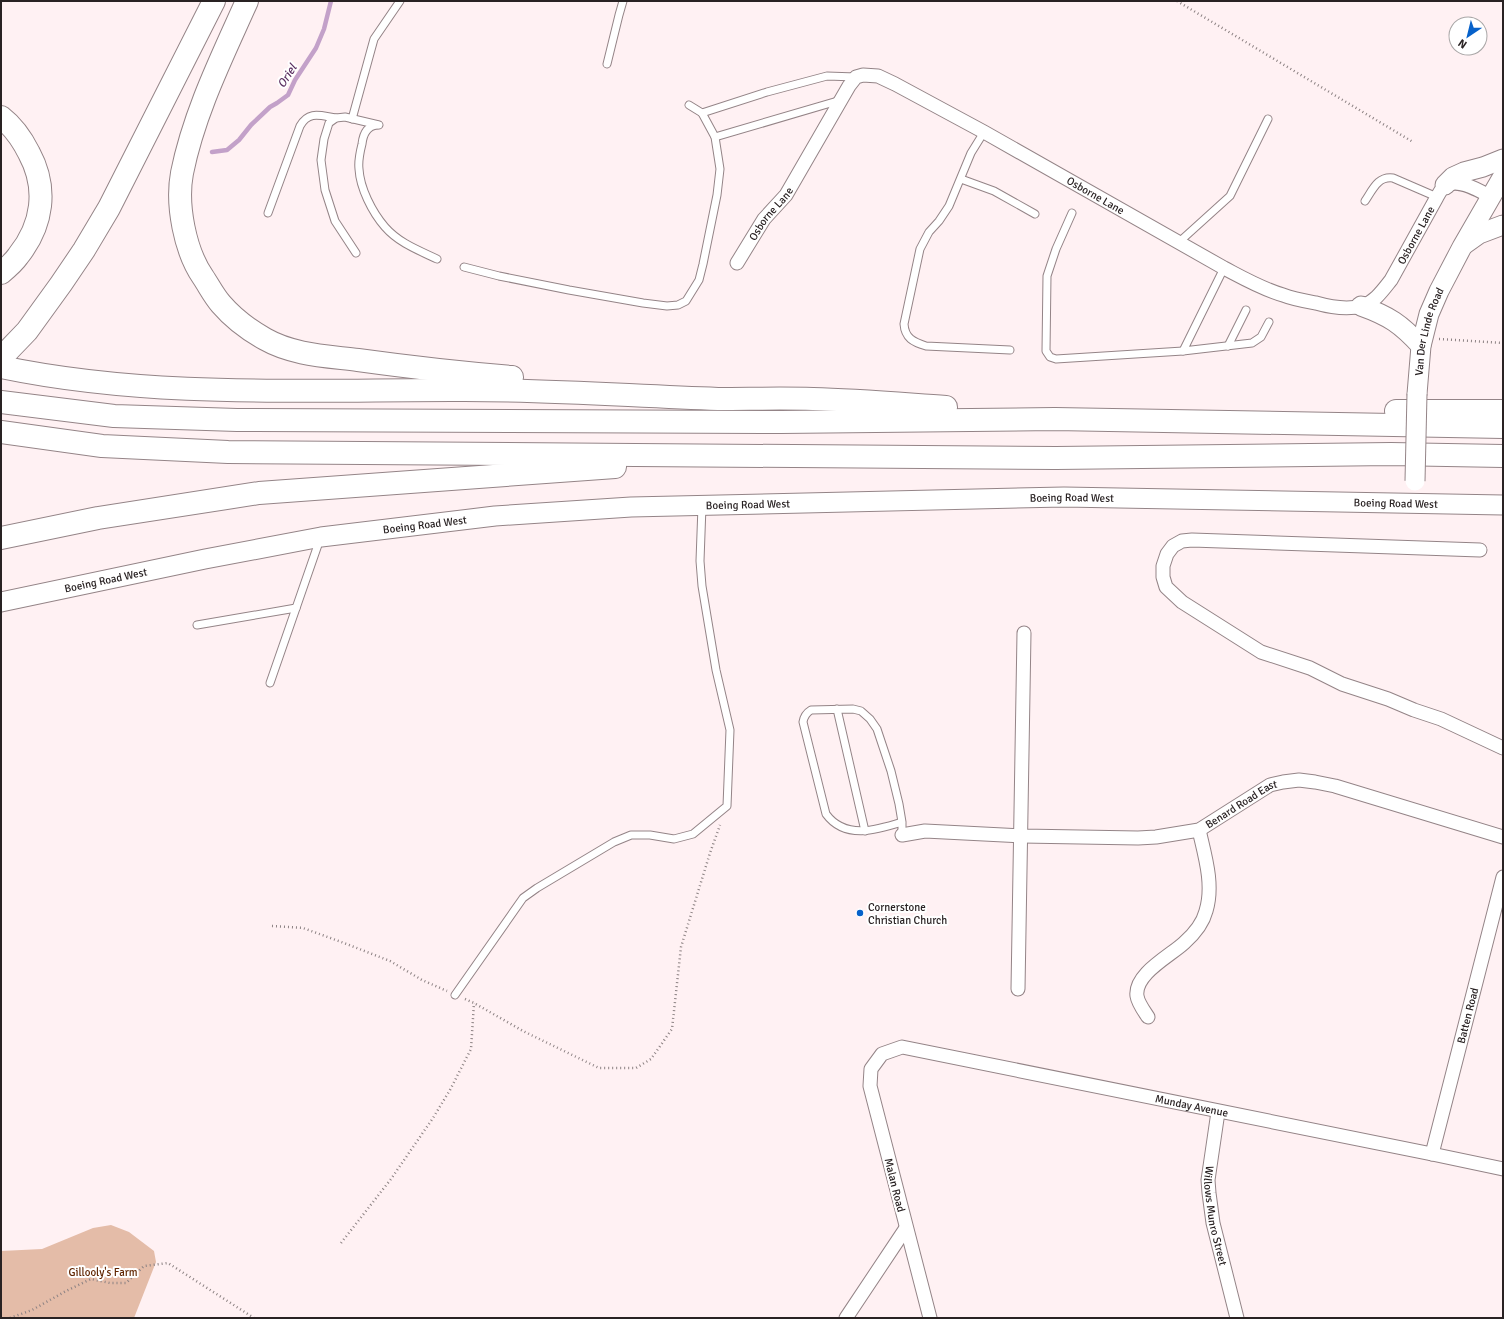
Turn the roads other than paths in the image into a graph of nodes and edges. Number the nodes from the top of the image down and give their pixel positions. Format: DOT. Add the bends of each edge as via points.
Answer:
graph roads {
  1 [pos="214,1"];
  2 [pos="247,1"];
  3 [pos="400,1"];
  4 [pos="623,1"];
  5 [pos="607,64"];
  6 [pos="856,77"];
  7 [pos="841,100"];
  8 [pos="689,105"];
  9 [pos="702,113"];
  10 [pos="1,118"];
  11 [pos="336,118"];
  12 [pos="352,119"];
  13 [pos="1268,119"];
  14 [pos="984,132"];
  15 [pos="715,136"];
  16 [pos="1503,159"];
  17 [pos="1503,176"];
  18 [pos="961,179"];
  19 [pos="1441,191"];
  20 [pos="1365,200"];
  21 [pos="1497,200"];
  22 [pos="268,213"];
  23 [pos="1072,213"];
  24 [pos="1035,214"];
  25 [pos="1503,226"];
  26 [pos="1178,243"];
  27 [pos="1462,247"];
  28 [pos="356,253"];
  29 [pos="437,259"];
  30 [pos="737,263"];
  31 [pos="464,267"];
  32 [pos="1224,268"];
  33 [pos="1,273"];
  34 [pos="1362,306"];
  35 [pos="1246,310"];
  36 [pos="1269,322"];
  37 [pos="1422,341"];
  38 [pos="1228,346"];
  39 [pos="1010,350"];
  40 [pos="1184,351"];
  41 [pos="1,358"];
  42 [pos="1,367"];
  43 [pos="718,399"];
  44 [pos="8,403"];
  45 [pos="1503,411"];
  46 [pos="1055,419"];
  47 [pos="1198,421"];
  48 [pos="1503,427"];
  49 [pos="1,432"];
  50 [pos="1391,454"];
  51 [pos="778,456"];
  52 [pos="1503,456"];
  53 [pos="1503,467"];
  54 [pos="1414,504"];
  55 [pos="1503,505"];
  56 [pos="702,506"];
  57 [pos="321,537"];
  58 [pos="1,538"];
  59 [pos="1480,550"];
  60 [pos="1,602"];
  61 [pos="296,608"];
  62 [pos="197,625"];
  63 [pos="1024,633"];
  64 [pos="270,683"];
  65 [pos="837,709"];
  66 [pos="1503,748"];
  67 [pos="902,822"];
  68 [pos="1199,830"];
  69 [pos="865,831"];
  70 [pos="902,835"];
  71 [pos="1022,836"];
  72 [pos="1503,837"];
  73 [pos="1503,877"];
  74 [pos="1018,989"];
  75 [pos="455,995"];
  76 [pos="1148,1017"];
  77 [pos="882,1054"];
  78 [pos="1218,1112"];
  79 [pos="1432,1154"];
  80 [pos="1503,1169"];
  81 [pos="906,1228"];
  82 [pos="846,1318"];
  83 [pos="930,1318"];
  84 [pos="1237,1318"];
  1 -- 41 [label="highway" via="109,208 84,250 27,331"];
  2 -- 43 [label="highway" via="204,99 189,145 182,175 181,207 190,252 199,271 220,303 244,326 266,340 309,354 431,370"];
  3 -- 12 [label="lane" via="374,39"];
  4 -- 5 [label="lane"];
  6 -- 7 [label="street, Osborne Lane"];
  6 -- 9 [label="lane" via="827,76"];
  6 -- 14 [label="street, Osborne Lane" via="878,76"];
  7 -- 15 [label="lane"];
  7 -- 30 [label="street, Osborne Lane" via="786,195 764,218"];
  8 -- 9 [label="lane"];
  9 -- 15 [label="lane"];
  10 -- 33 [label="highway" via="21,138 34,163 41,196 37,223 30,240 18,257"];
  11 -- 12 [label="lane"];
  11 -- 22 [label="lane" via="312,115 304,119"];
  11 -- 28 [label="lane" via="329,123 324,139 321,160 324,183 335,221"];
  12 -- 29 [label="lane" via="379,125 372,125 363,137 359,168 363,189 373,209 384,227 400,241"];
  13 -- 26 [label="lane" via="1230,196"];
  14 -- 18 [label="lane" via="971,153"];
  14 -- 26 [label="street, Osborne Lane"];
  15 -- 31 [label="lane" via="720,169 718,195 704,264 692,292 686,301 678,306 569,290"];
  16 -- 19 [label="main road" via="1454,176"];
  17 -- 21 [label="main road, Van Der Linde Road"];
  18 -- 24 [label="lane" via="994,192"];
  18 -- 39 [label="lane" via="949,206 929,232 920,249 904,324 905,332 916,344 926,346"];
  19 -- 20 [label="lane" via="1385,178 1380,180"];
  19 -- 21 [label="street" via="1455,183"];
  19 -- 34 [label="street, Osborne Lane" via="1391,280 1382,292"];
  21 -- 27 [label="main road, Van Der Linde Road"];
  23 -- 40 [label="lane" via="1056,249 1048,276 1046,351 1050,357 1056,359"];
  25 -- 27 [label="main road" via="1479,234"];
  26 -- 32 [label="street, Osborne Lane"];
  27 -- 37 [label="main road, Van Der Linde Road" via="1429,314"];
  32 -- 34 [label="street, Osborne Lane" via="1282,295 1327,306"];
  32 -- 40 [label="lane"];
  34 -- 37 [label="main road" via="1392,319"];
  35 -- 38 [label="lane"];
  36 -- 38 [label="lane" via="1257,341"];
  37 -- 54 [label="main road, Van Der Linde Road, bridge" via="1417,394"];
  38 -- 40 [label="lane"];
  42 -- 43 [label="highway" via="109,383 199,390 516,390"];
  43 -- 46 [label="highway" via="814,399 902,404"];
  44 -- 46 [label="highway" via="114,416 237,420 781,422"];
  45 -- 47 [label="highway" via="1354,412"];
  46 -- 47 [label="highway"];
  47 -- 48 [label="highway"];
  49 -- 51 [label="highway" via="102,446 228,452"];
  50 -- 51 [label="highway" via="1056,458"];
  50 -- 52 [label="highway"];
  50 -- 53 [label="highway"];
  51 -- 58 [label="highway" via="259,493 98,518"];
  54 -- 55 [label="main road, Boeing Road West"];
  54 -- 56 [label="main road, Boeing Road West" via="1064,497"];
  56 -- 57 [label="main road, Boeing Road West" via="631,507 495,516"];
  56 -- 75 [label="lane" via="702,586 716,670 730,730 727,806 693,834 674,839 650,834 631,835 614,842 523,898"];
  57 -- 60 [label="main road, Boeing Road West"];
  57 -- 61 [label="lane"];
  59 -- 66 [label="street" via="1192,540 1182,541 1173,546 1163,566 1163,577 1166,587 1182,602 1261,652 1310,668 1342,684 1441,719"];
  61 -- 62 [label="lane"];
  61 -- 64 [label="lane"];
  63 -- 71 [label="street"];
  65 -- 67 [label="lane" via="861,711 878,729 891,771"];
  65 -- 69 [label="lane"];
  65 -- 69 [label="lane" via="811,710 805,714 803,722 826,814 838,825"];
  67 -- 69 [label="lane"];
  67 -- 70 [label="lane"];
  68 -- 71 [label="street, Benard Road East" via="1138,838"];
  68 -- 72 [label="street, Benard Road East" via="1270,785 1298,780 1335,786"];
  68 -- 76 [label="street" via="1209,875 1210,894 1206,912 1184,943 1151,969 1137,988 1137,996"];
  70 -- 71 [label="street, Benard Road East" via="926,831"];
  71 -- 74 [label="street"];
  73 -- 79 [label="street, Batten Road"];
  77 -- 78 [label="street, Munday Avenue" via="902,1047"];
  77 -- 81 [label="street, Malan Road" via="871,1070 870,1086"];
  78 -- 79 [label="street, Munday Avenue"];
  78 -- 84 [label="street, Willows Munro Street" via="1208,1180 1209,1193 1213,1223"];
  79 -- 80 [label="street, Munday Avenue"];
  81 -- 82 [label="street"];
  81 -- 83 [label="street, Malan Road"];
}
